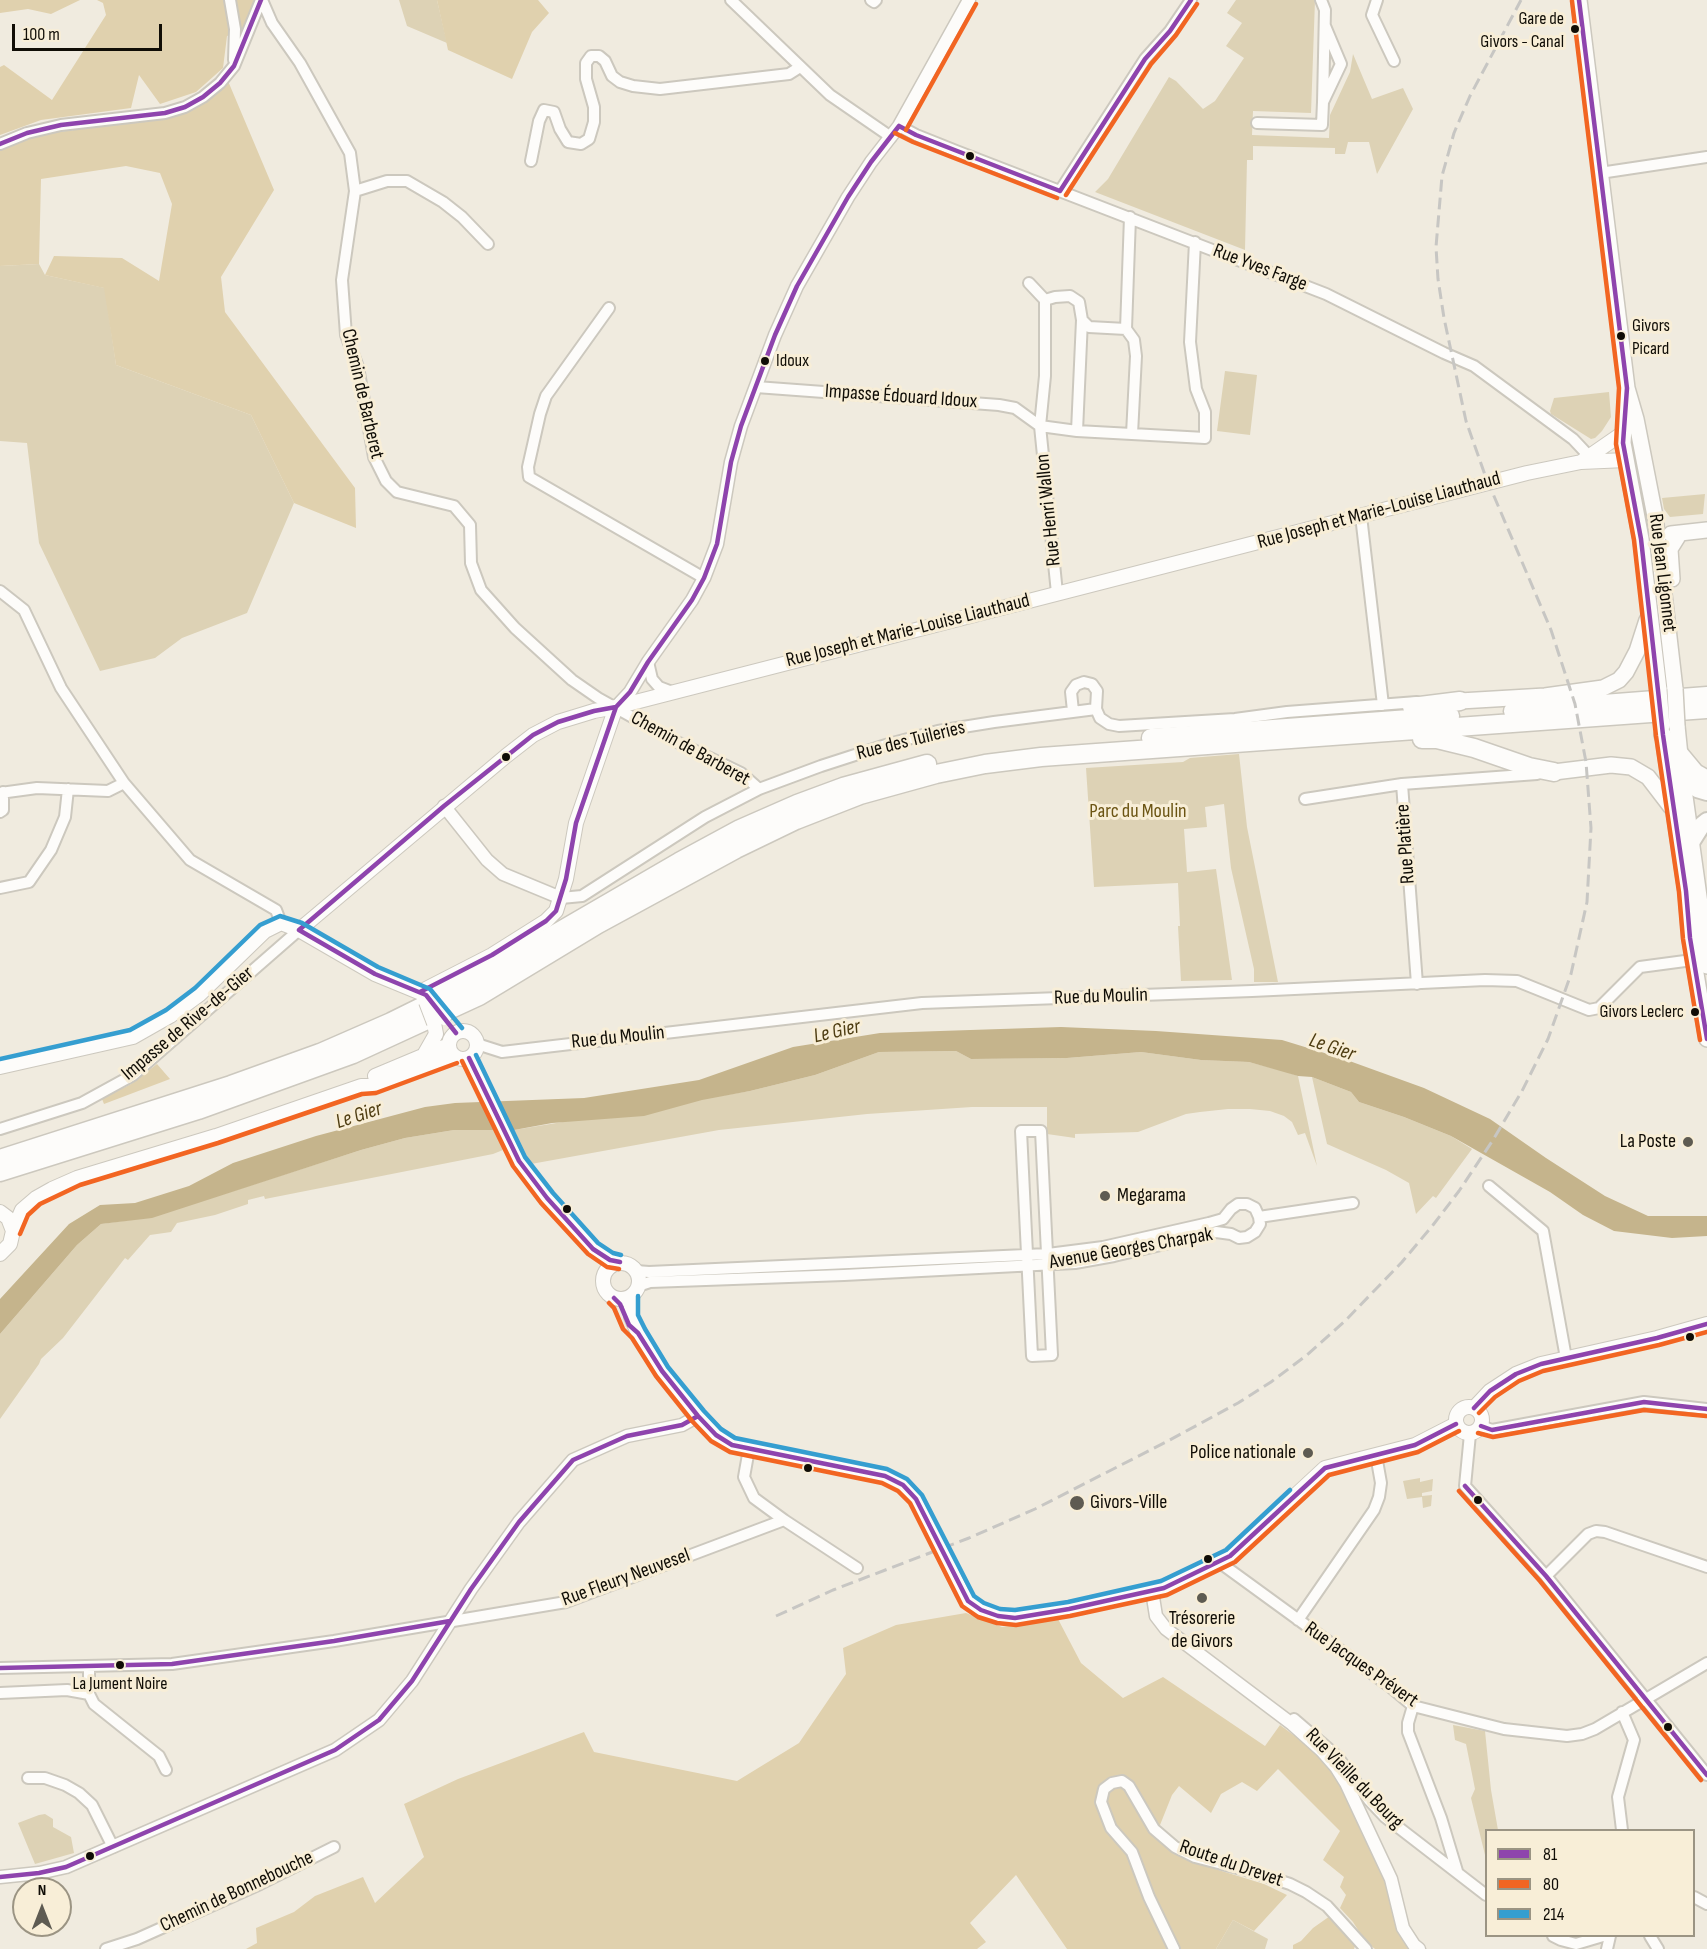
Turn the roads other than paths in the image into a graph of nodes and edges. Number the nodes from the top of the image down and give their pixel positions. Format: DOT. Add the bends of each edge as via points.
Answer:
graph roads {
  1 [pos="230,0"];
  2 [pos="261,0"];
  3 [pos="731,0"];
  4 [pos="871,0"];
  5 [pos="876,0"];
  6 [pos="969,0"];
  7 [pos="1191,0"];
  8 [pos="1321,0"];
  9 [pos="1377,0"];
  10 [pos="1579,0"];
  11 [pos="1325,26"];
  12 [pos="1394,60"];
  13 [pos="234,66"];
  14 [pos="800,67"];
  15 [pos="1323,102"];
  16 [pos="1257,123"];
  17 [pos="899,126"];
  18 [pos="891,137"];
  19 [pos="0,144"];
  20 [pos="1707,157"];
  21 [pos="531,161"];
  22 [pos="1600,173"];
  23 [pos="355,191"];
  24 [pos="1060,191"];
  25 [pos="1130,217"];
  26 [pos="1195,242"];
  27 [pos="488,244"];
  28 [pos="1029,284"];
  29 [pos="1046,300"];
  30 [pos="609,308"];
  31 [pos="1082,320"];
  32 [pos="1126,329"];
  33 [pos="756,387"];
  34 [pos="1627,388"];
  35 [pos="1040,426"];
  36 [pos="1077,431"];
  37 [pos="1623,433"];
  38 [pos="1132,434"];
  39 [pos="1641,444"];
  40 [pos="1587,460"];
  41 [pos="1626,460"];
  42 [pos="1361,516"];
  43 [pos="1707,530"];
  44 [pos="1680,533"];
  45 [pos="1658,536"];
  46 [pos="1641,538"];
  47 [pos="704,578"];
  48 [pos="0,591"];
  49 [pos="1057,593"];
  50 [pos="1649,615"];
  51 [pos="1670,636"];
  52 [pos="648,662"];
  53 [pos="672,692"];
  54 [pos="1707,696"];
  55 [pos="1460,701"];
  56 [pos="1383,705"];
  57 [pos="616,707"];
  58 [pos="1096,709"];
  59 [pos="1707,709"];
  60 [pos="1072,711"];
  61 [pos="1617,716"];
  62 [pos="1707,718"];
  63 [pos="1316,725"];
  64 [pos="1667,729"];
  65 [pos="1268,742"];
  66 [pos="1680,755"];
  67 [pos="1554,772"];
  68 [pos="1682,774"];
  69 [pos="1707,780"];
  70 [pos="124,783"];
  71 [pos="1402,784"];
  72 [pos="68,789"];
  73 [pos="759,789"];
  74 [pos="2,792"];
  75 [pos="1707,792"];
  76 [pos="1305,799"];
  77 [pos="444,806"];
  78 [pos="1673,809"];
  79 [pos="0,812"];
  80 [pos="1707,821"];
  81 [pos="1690,844"];
  82 [pos="0,888"];
  83 [pos="561,898"];
  84 [pos="281,923"];
  85 [pos="299,930"];
  86 [pos="1703,961"];
  87 [pos="1417,984"];
  88 [pos="423,995"];
  89 [pos="442,1021"];
  90 [pos="1707,1039"];
  91 [pos="477,1044"];
  92 [pos="453,1045"];
  93 [pos="424,1055"];
  94 [pos="469,1058"];
  95 [pos="0,1067"];
  96 [pos="361,1086"];
  97 [pos="0,1129"];
  98 [pos="48,1144"];
  99 [pos="0,1150"];
  100 [pos="0,1169"];
  101 [pos="1489,1186"];
  102 [pos="1353,1203"];
  103 [pos="22,1210"];
  104 [pos="1,1212"];
  105 [pos="1259,1217"];
  106 [pos="13,1231"];
  107 [pos="593,1249"];
  108 [pos="0,1254"];
  109 [pos="1048,1260"];
  110 [pos="1026,1261"];
  111 [pos="620,1262"];
  112 [pos="636,1271"];
  113 [pos="602,1277"];
  114 [pos="635,1291"];
  115 [pos="614,1298"];
  116 [pos="1707,1324"];
  117 [pos="638,1333"];
  118 [pos="1566,1358"];
  119 [pos="1474,1408"];
  120 [pos="1707,1409"];
  121 [pos="698,1416"];
  122 [pos="1456,1424"];
  123 [pos="1476,1430"];
  124 [pos="749,1449"];
  125 [pos="1376,1455"];
  126 [pos="784,1520"];
  127 [pos="1219,1562"];
  128 [pos="1707,1567"];
  129 [pos="857,1568"];
  130 [pos="1546,1576"];
  131 [pos="1152,1591"];
  132 [pos="1298,1620"];
  133 [pos="450,1621"];
  134 [pos="1707,1663"];
  135 [pos="89,1666"];
  136 [pos="0,1668"];
  137 [pos="0,1693"];
  138 [pos="89,1694"];
  139 [pos="1646,1698"];
  140 [pos="1261,1700"];
  141 [pos="1413,1706"];
  142 [pos="1622,1712"];
  143 [pos="166,1770"];
  144 [pos="1707,1775"];
  145 [pos="28,1778"];
  146 [pos="1622,1829"];
  147 [pos="113,1847"];
  148 [pos="334,1847"];
  149 [pos="1457,1871"];
  150 [pos="0,1877"];
  151 [pos="1485,1894"];
  152 [pos="1556,1937"];
  153 [pos="1597,1937"];
  154 [pos="1572,1946"];
  155 [pos="106,1949"];
  156 [pos="1174,1949"];
  157 [pos="1366,1949"];
  158 [pos="1419,1949"];
  1 -- 13 [label="street" via="235,29"];
  2 -- 13 [label="street"];
  2 -- 23 [label="street, Chemin de Barberet" via="350,153"];
  3 -- 14 [label="street"];
  4 -- 5 [label="street"];
  6 -- 17 [label="street"];
  7 -- 24 [label="street" via="1145,59"];
  8 -- 11 [label="street"];
  9 -- 12 [label="street" via="1372,15"];
  10 -- 22 [label="main road, Rue Jean Ligonnet"];
  11 -- 15 [label="street"];
  11 -- 15 [label="street" via="1341,64"];
  13 -- 19 [label="street" via="220,83 186,107 43,129"];
  14 -- 18 [label="street" via="830,95"];
  14 -- 21 [label="street" via="789,74 660,90 620,82 612,76 605,60 591,56 586,63 594,107 589,139 581,144 568,142 554,112 544,110"];
  15 -- 16 [label="street" via="1322,125"];
  17 -- 18 [label="street"];
  17 -- 24 [label="street, Rue Yves Farge"];
  18 -- 33 [label="street" via="848,197 797,286"];
  20 -- 22 [label="street"];
  22 -- 34 [label="main road, Rue Jean Ligonnet"];
  23 -- 27 [label="street" via="407,181 443,202"];
  23 -- 57 [label="street, Chemin de Barberet" via="342,280 346,335 358,367 374,457 386,481 397,492 454,506 470,525 471,563 481,590 515,628 572,680"];
  24 -- 25 [label="street, Rue Yves Farge"];
  25 -- 26 [label="street, Rue Yves Farge"];
  25 -- 32 [label="street"];
  26 -- 38 [label="street" via="1190,342 1196,389 1205,412 1205,438"];
  26 -- 40 [label="street, Rue Yves Farge" via="1326,294 1474,366 1573,439"];
  28 -- 29 [label="street"];
  29 -- 31 [label="street" via="1070,296 1079,302"];
  29 -- 35 [label="street, Rue Henri Wallon"];
  30 -- 47 [label="street" via="546,396 528,467 529,477"];
  31 -- 32 [label="street" via="1089,327"];
  31 -- 36 [label="street"];
  32 -- 38 [label="street" via="1134,340 1136,356"];
  33 -- 35 [label="street, Impasse Édouard Idoux" via="999,405 1015,408"];
  33 -- 47 [label="street" via="741,426 717,544"];
  34 -- 37 [label="main road, Rue Jean Ligonnet"];
  34 -- 39 [label="main road, Rue Jean Ligonnet"];
  35 -- 36 [label="street"];
  35 -- 49 [label="street, Rue Henri Wallon"];
  36 -- 38 [label="street"];
  37 -- 39 [label="main road"];
  37 -- 40 [label="main road, Rue Joseph et Marie-Louise Liauthaud"];
  37 -- 41 [label="main road, Rue Jean Ligonnet"];
  39 -- 41 [label="main road"];
  39 -- 45 [label="main road, Rue Jean Ligonnet"];
  40 -- 41 [label="main road, Rue Joseph et Marie-Louise Liauthaud"];
  40 -- 42 [label="main road, Rue Joseph et Marie-Louise Liauthaud"];
  41 -- 46 [label="main road, Rue Jean Ligonnet"];
  42 -- 49 [label="main road, Rue Joseph et Marie-Louise Liauthaud"];
  42 -- 56 [label="street"];
  43 -- 44 [label="main road"];
  44 -- 45 [label="main road"];
  44 -- 51 [label="main road" via="1670,549"];
  45 -- 46 [label="main road"];
  45 -- 51 [label="main road, Rue Jean Ligonnet"];
  46 -- 50 [label="main road, Rue Jean Ligonnet"];
  47 -- 52 [label="street"];
  48 -- 70 [label="street" via="24,610 62,688"];
  49 -- 53 [label="main road, Rue Joseph et Marie-Louise Liauthaud"];
  50 -- 55 [label="main road" via="1626,672 1603,688"];
  50 -- 64 [label="main road, Rue Jean Ligonnet, bridge" via="1659,698"];
  51 -- 64 [label="main road, Rue Jean Ligonnet, bridge" via="1676,696"];
  52 -- 53 [label="street" via="652,679"];
  52 -- 57 [label="street"];
  53 -- 57 [label="main road, Rue Joseph et Marie-Louise Liauthaud"];
  54 -- 63 [label="highway"];
  55 -- 56 [label="street"];
  55 -- 63 [label="highway" via="1339,718"];
  56 -- 58 [label="street" via="1119,726 1109,724"];
  57 -- 73 [label="street, Chemin de Barberet" via="741,773"];
  57 -- 77 [label="main road, Rue Joseph et Marie-Louise Liauthaud" via="558,722 533,735"];
  57 -- 83 [label="main road" via="576,823"];
  58 -- 60 [label="street, Rue des Tuileries"];
  58 -- 60 [label="street" via="1097,691 1084,682 1071,692"];
  59 -- 61 [label="highway"];
  60 -- 73 [label="street, Rue des Tuileries" via="938,731 854,754"];
  61 -- 62 [label="highway" via="1649,722"];
  61 -- 65 [label="highway"];
  63 -- 98 [label="highway" via="986,753 843,787 740,829 474,981 391,1022 231,1085"];
  64 -- 66 [label="main road"];
  64 -- 68 [label="highway"];
  64 -- 78 [label="main road"];
  65 -- 67 [label="highway" via="1437,739"];
  65 -- 100 [label="highway" via="986,764 860,795 736,849 598,924 479,996 353,1054 198,1110"];
  66 -- 68 [label="main road"];
  66 -- 69 [label="highway" via="1695,773"];
  67 -- 71 [label="street, Rue Platière"];
  67 -- 78 [label="main road" via="1611,765 1631,767 1648,777"];
  68 -- 75 [label="highway" via="1697,789"];
  68 -- 81 [label="main road"];
  70 -- 72 [label="street" via="108,791"];
  70 -- 84 [label="street" via="190,860 276,910"];
  71 -- 76 [label="street"];
  71 -- 87 [label="street, Rue Platière"];
  72 -- 74 [label="street"];
  72 -- 82 [label="street" via="65,817 51,850 29,882"];
  73 -- 83 [label="street, Rue des Tuileries" via="705,817 582,896"];
  74 -- 79 [label="street"];
  77 -- 83 [label="street" via="503,874"];
  77 -- 85 [label="main road, Rue Joseph et Marie-Louise Liauthaud"];
  78 -- 86 [label="main road" via="1686,891"];
  80 -- 81 [label="highway"];
  81 -- 86 [label="main road"];
  83 -- 88 [label="main road" via="546,921"];
  84 -- 85 [label="main road"];
  84 -- 95 [label="main road" via="265,931 200,994 133,1037"];
  85 -- 88 [label="main road" via="375,974"];
  85 -- 97 [label="street, Impasse de Rive-de-Gier" via="133,1075 82,1103"];
  86 -- 87 [label="street, Rue du Moulin" via="1640,968 1599,1008 1588,1010 1518,981"];
  86 -- 90 [label="main road"];
  87 -- 91 [label="street, Rue du Moulin" via="921,1003 502,1052"];
  88 -- 89 [label="main road, bridge"];
  89 -- 92 [label="main road"];
  89 -- 93 [label="main road"];
  91 -- 92 [label="main road" via="464,1031"];
  91 -- 94 [label="main road"];
  92 -- 93 [label="main road"];
  92 -- 94 [label="main road" via="461,1059"];
  92 -- 96 [label="main road" via="373,1086"];
  93 -- 96 [label="main road" via="370,1078"];
  94 -- 107 [label="main road" via="519,1161"];
  96 -- 103 [label="main road" via="77,1178 44,1193"];
  98 -- 99 [label="highway" via="30,1142"];
  98 -- 100 [label="highway"];
  101 -- 118 [label="street" via="1543,1231"];
  102 -- 105 [label="street"];
  103 -- 104 [label="main road"];
  103 -- 106 [label="main road"];
  104 -- 106 [label="main road"];
  105 -- 109 [label="street, Avenue Georges Charpak" via="1255,1208 1238,1204 1223,1218 1209,1223"];
  105 -- 109 [label="street, Avenue Georges Charpak" via="1260,1224 1247,1237 1216,1232 1114,1256"];
  106 -- 108 [label="main road" via="10,1244"];
  107 -- 111 [label="main road"];
  107 -- 113 [label="main road"];
  109 -- 110 [label="street, Avenue Georges Charpak"];
  109 -- 110 [label="street" via="1052,1355 1042,1356 1032,1356"];
  109 -- 110 [label="street" via="1041,1131 1021,1131"];
  110 -- 112 [label="street, Avenue Georges Charpak"];
  110 -- 114 [label="street, Avenue Georges Charpak" via="650,1282"];
  111 -- 112 [label="main road"];
  111 -- 113 [label="main road" via="608,1267"];
  112 -- 114 [label="main road"];
  113 -- 115 [label="main road" via="604,1290"];
  114 -- 115 [label="main road" via="626,1298"];
  114 -- 117 [label="main road" via="631,1317"];
  115 -- 117 [label="main road"];
  116 -- 118 [label="main road"];
  117 -- 121 [label="main road"];
  118 -- 119 [label="main road" via="1516,1374 1490,1391"];
  119 -- 122 [label="main road" via="1460,1410"];
  119 -- 123 [label="main road" via="1481,1415"];
  120 -- 123 [label="street" via="1644,1402"];
  121 -- 124 [label="main road" via="716,1435"];
  121 -- 133 [label="street" via="682,1425 627,1436 573,1460 519,1522"];
  122 -- 123 [label="main road" via="1461,1431"];
  122 -- 125 [label="main road" via="1415,1445"];
  123 -- 130 [label="street" via="1465,1486"];
  124 -- 126 [label="street" via="744,1470 746,1483 754,1498"];
  124 -- 131 [label="main road, bridge" via="896,1481 909,1490 924,1513 962,1593 974,1606 990,1614 1006,1618"];
  125 -- 127 [label="main road" via="1325,1468 1230,1557"];
  125 -- 132 [label="street" via="1381,1483 1374,1510"];
  126 -- 129 [label="street"];
  126 -- 133 [label="street, Rue Fleury Neuvesel" via="566,1602"];
  127 -- 131 [label="main road"];
  127 -- 132 [label="street, Rue Jacques Prévert"];
  128 -- 130 [label="street" via="1596,1531 1588,1534"];
  130 -- 139 [label="street"];
  131 -- 140 [label="street, Rue Vieille du Bourg" via="1156,1616 1166,1629"];
  132 -- 141 [label="street, Rue Jacques Prévert"];
  133 -- 135 [label="street, Rue Fleury Neuvesel" via="172,1664"];
  133 -- 147 [label="street" via="412,1682 379,1720 335,1750"];
  134 -- 139 [label="street, Rue Jacques Prévert"];
  135 -- 136 [label="street, Rue Fleury Neuvesel"];
  135 -- 138 [label="street"];
  137 -- 138 [label="street" via="67,1690"];
  138 -- 143 [label="street" via="94,1704 159,1756"];
  139 -- 142 [label="street, Rue Jacques Prévert"];
  139 -- 144 [label="street"];
  140 -- 149 [label="street, Rue Vieille du Bourg" via="1272,1702 1308,1730 1336,1756 1385,1817"];
  140 -- 158 [label="street" via="1322,1751 1341,1774 1391,1879 1403,1928"];
  141 -- 142 [label="street, Rue Jacques Prévert" via="1504,1729 1568,1736 1595,1729"];
  141 -- 149 [label="street" via="1408,1732"];
  142 -- 146 [label="street" via="1634,1740 1618,1797"];
  145 -- 147 [label="street" via="45,1778 79,1793 92,1805"];
  147 -- 150 [label="street" via="66,1867"];
  148 -- 155 [label="street, Chemin de Bonnebouche" via="260,1884"];
  149 -- 151 [label="street, Rue Vieille du Bourg"];
  152 -- 154 [label="street"];
  153 -- 154 [label="street"];
  156 -- 157 [label="street, Route du Drevet" via="1132,1852 1111,1828 1101,1802 1104,1789 1112,1783 1122,1781 1130,1786 1154,1829 1175,1847 1306,1892 1328,1906"];
}
